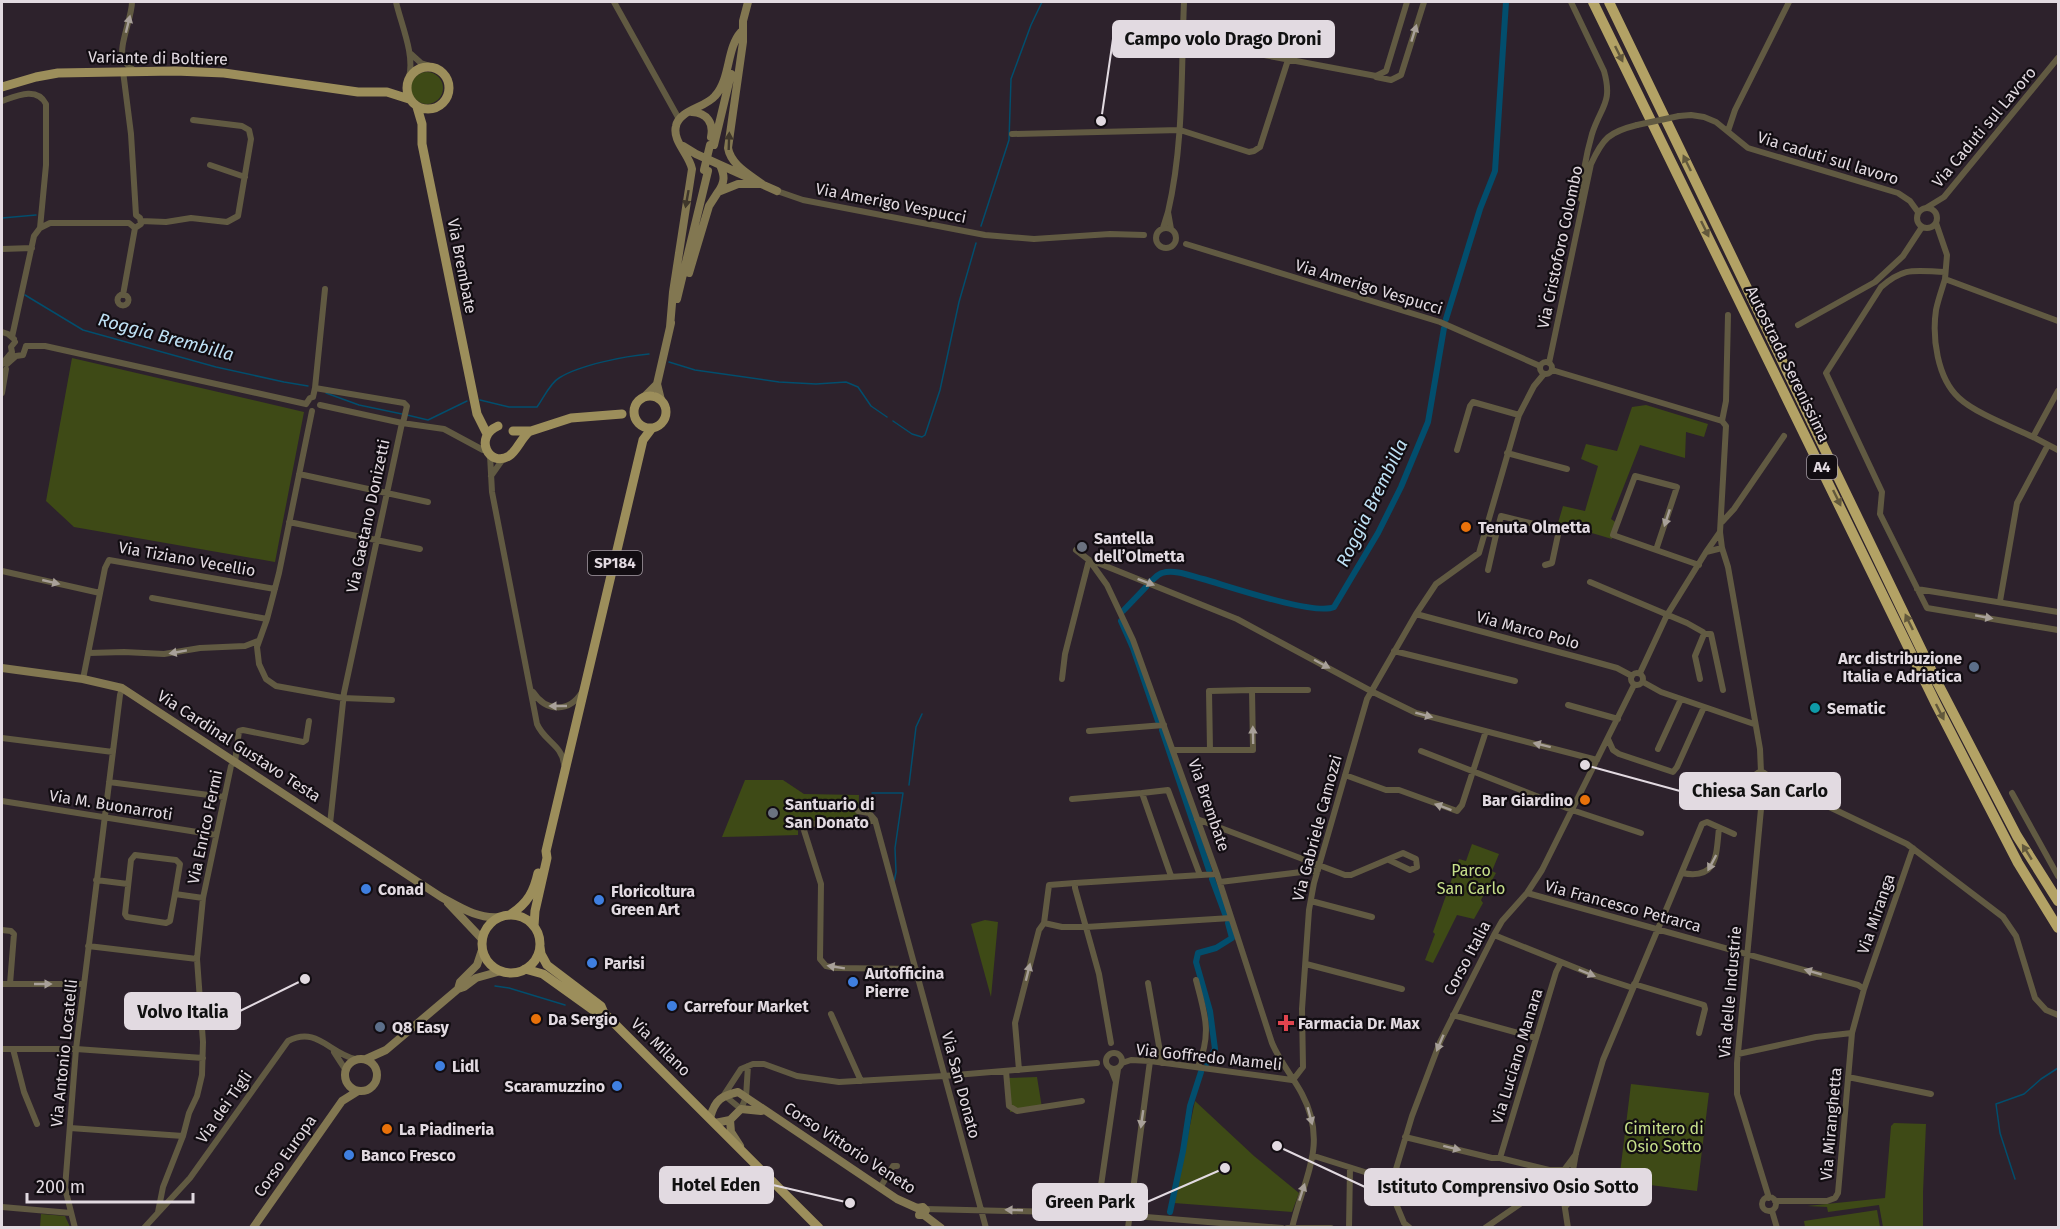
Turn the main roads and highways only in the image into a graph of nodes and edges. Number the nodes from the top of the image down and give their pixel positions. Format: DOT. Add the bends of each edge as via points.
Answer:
graph roads {
  1 [pos="748,2"];
  2 [pos="1593,2"];
  3 [pos="1609,2"];
  4 [pos="743,21"];
  5 [pos="741,32"];
  6 [pos="408,80"];
  7 [pos="2,87"];
  8 [pos="387,92"];
  9 [pos="409,99"];
  10 [pos="417,107"];
  11 [pos="432,109"];
  12 [pos="689,112"];
  13 [pos="422,124"];
  14 [pos="681,144"];
  15 [pos="712,145"];
  16 [pos="720,165"];
  17 [pos="762,184"];
  18 [pos="777,191"];
  19 [pos="718,192"];
  20 [pos="670,327"];
  21 [pos="657,384"];
  22 [pos="645,396"];
  23 [pos="661,400"];
  24 [pos="635,406"];
  25 [pos="477,414"];
  26 [pos="622,414"];
  27 [pos="637,421"];
  28 [pos="498,426"];
  29 [pos="652,428"];
  30 [pos="513,431"];
  31 [pos="531,431"];
  32 [pos="644,440"];
  33 [pos="487,445"];
  34 [pos="517,445"];
  35 [pos="2,668"];
  36 [pos="546,851"];
  37 [pos="441,897"];
  38 [pos="2058,901"];
  39 [pos="511,914"];
  40 [pos="499,916"];
  41 [pos="534,926"];
  42 [pos="2058,928"];
  43 [pos="482,939"];
  44 [pos="540,947"];
  45 [pos="482,950"];
  46 [pos="525,969"];
  47 [pos="501,971"];
  48 [pos="458,989"];
  49 [pos="604,1013"];
  50 [pos="386,1050"];
  51 [pos="366,1059"];
  52 [pos="377,1071"];
  53 [pos="346,1082"];
  54 [pos="358,1091"];
  55 [pos="342,1101"];
  56 [pos="696,1103"];
  57 [pos="714,1105"];
  58 [pos="768,1113"];
  59 [pos="713,1120"];
  60 [pos="730,1120"];
  61 [pos="741,1149"];
  62 [pos="937,1226"];
  63 [pos="253,1227"];
  64 [pos="819,1227"];
  1 -- 4 [label="main road, SP184"];
  2 -- 42 [label="highway, Autostrada Serenissima / A4, one-way" via="1936,704 2018,862"];
  38 -- 3 [label="highway, Autostrada Serenissima / A4, one-way" via="2017,836 1936,680"];
  4 -- 5 [label="main road, SP184"];
  17 -- 4 [label="main road, one-way" via="736,164 728,148"];
  5 -- 12 [label="main road" via="718,92 706,104"];
  5 -- 15 [label="main road, SP184"];
  6 -- 8 [label="main road, Variante di Boltiere"];
  6 -- 9 [label="main road"];
  6 -- 11 [label="main road" via="421,67 436,68 444,74 448,81 447,98"];
  7 -- 8 [label="main road, Variante di Boltiere" via="58,73 135,71 224,73 358,92"];
  8 -- 9 [label="main road, Variante di Boltiere"];
  9 -- 10 [label="main road"];
  10 -- 11 [label="main road"];
  10 -- 13 [label="main road, Via Brembate"];
  11 -- 13 [label="main road"];
  12 -- 14 [label="main road" via="679,119 675,132"];
  12 -- 15 [label="main road" via="710,120"];
  13 -- 25 [label="main road, Via Brembate" via="422,144"];
  14 -- 16 [label="main road"];
  14 -- 20 [label="main road, one-way" via="692,169"];
  15 -- 20 [label="main road, SP184, bridge"];
  16 -- 17 [label="main road"];
  16 -- 19 [label="main road" via="724,178"];
  17 -- 18 [label="main road"];
  17 -- 19 [label="main road" via="738,183"];
  19 -- 20 [label="main road" via="709,206"];
  20 -- 21 [label="main road, SP184"];
  21 -- 22 [label="main road"];
  21 -- 23 [label="main road, SP184"];
  22 -- 23 [label="main road"];
  22 -- 24 [label="main road"];
  23 -- 29 [label="main road, SP184" via="666,417"];
  24 -- 26 [label="main road"];
  24 -- 27 [label="main road"];
  25 -- 28 [label="main road"];
  25 -- 33 [label="main road, Via Brembate"];
  26 -- 27 [label="main road"];
  26 -- 31 [label="main road" via="571,418"];
  27 -- 29 [label="main road"];
  27 -- 32 [label="main road"];
  28 -- 30 [label="main road"];
  28 -- 33 [label="main road"];
  29 -- 32 [label="main road, SP184"];
  30 -- 31 [label="main road"];
  30 -- 34 [label="main road"];
  31 -- 34 [label="main road"];
  32 -- 36 [label="main road, SP184"];
  33 -- 34 [label="main road" via="496,458 503,459 513,454"];
  35 -- 37 [label="main road, Via Cardinal Gustavo Testa" via="122,688"];
  36 -- 39 [label="main road, SP184" via="533,891"];
  36 -- 41 [label="main road, SP184" via="548,858"];
  37 -- 40 [label="main road, Via Cardinal Gustavo Testa" via="475,915"];
  37 -- 43 [label="main road, Via Cardinal Gustavo Testa"];
  39 -- 40 [label="main road"];
  39 -- 41 [label="main road" via="524,917"];
  40 -- 43 [label="main road" via="487,926"];
  41 -- 44 [label="main road"];
  43 -- 45 [label="main road"];
  44 -- 46 [label="main road" via="535,960"];
  44 -- 49 [label="main road, Via Milano" via="547,965 601,1006"];
  45 -- 47 [label="main road" via="487,961"];
  45 -- 48 [label="main road" via="477,965"];
  46 -- 47 [label="main road"];
  46 -- 49 [label="main road, Via Milano" via="543,974 596,1012"];
  47 -- 48 [label="main road" via="485,974"];
  48 -- 50 [label="main road, Corso Europa"];
  49 -- 56 [label="main road, Via Milano"];
  50 -- 51 [label="main road, Corso Europa"];
  50 -- 52 [label="main road, Corso Europa"];
  51 -- 52 [label="main road"];
  51 -- 53 [label="main road, Corso Europa" via="349,1063 344,1075"];
  52 -- 54 [label="main road, Corso Europa" via="374,1085"];
  53 -- 54 [label="main road"];
  53 -- 55 [label="main road, Corso Europa"];
  54 -- 55 [label="main road, Corso Europa"];
  55 -- 63 [label="main road, Corso Europa"];
  56 -- 57 [label="main road"];
  56 -- 59 [label="main road, Via Milano"];
  57 -- 58 [label="main road, Corso Vittorio Veneto" via="724,1095 742,1094"];
  57 -- 59 [label="main road"];
  58 -- 60 [label="main road" via="741,1109"];
  58 -- 62 [label="main road, Corso Vittorio Veneto" via="880,1188 922,1210"];
  59 -- 60 [label="main road"];
  59 -- 61 [label="main road, Via Milano"];
  60 -- 61 [label="main road" via="731,1132"];
  61 -- 64 [label="main road, Via Milano"];
}
